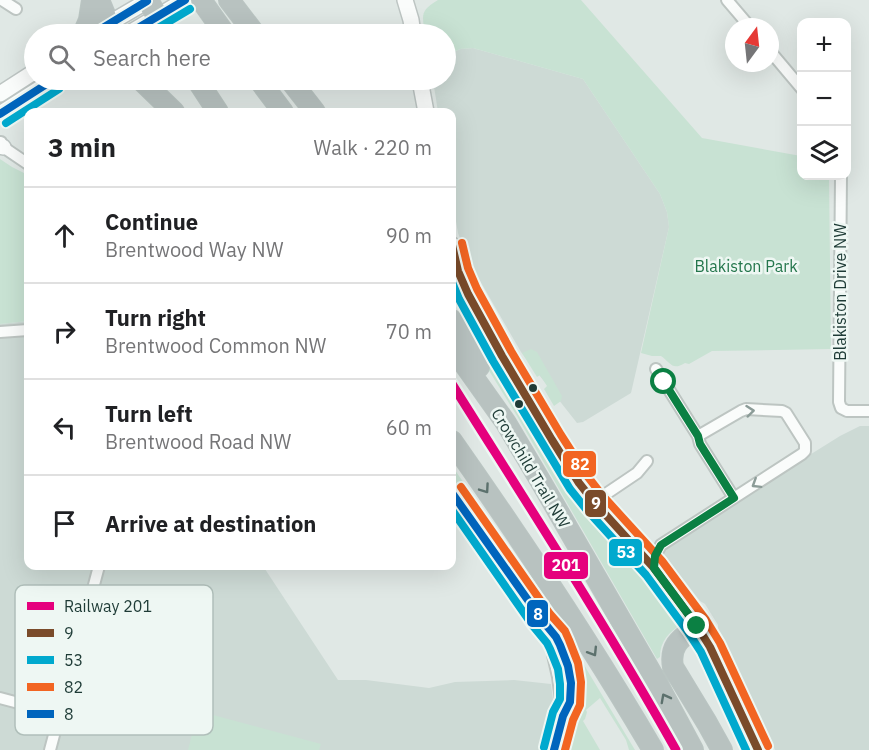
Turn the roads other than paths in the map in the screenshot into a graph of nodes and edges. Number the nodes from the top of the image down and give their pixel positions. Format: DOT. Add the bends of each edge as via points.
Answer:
graph roads {
  1 [pos="2,0"];
  2 [pos="92,0"];
  3 [pos="99,0"];
  4 [pos="149,0"];
  5 [pos="727,0"];
  6 [pos="209,1"];
  7 [pos="408,1"];
  8 [pos="16,9"];
  9 [pos="742,18"];
  10 [pos="87,24"];
  11 [pos="103,24"];
  12 [pos="114,24"];
  13 [pos="153,24"];
  14 [pos="162,24"];
  15 [pos="221,24"];
  16 [pos="241,24"];
  17 [pos="411,24"];
  18 [pos="779,62"];
  19 [pos="24,78"];
  20 [pos="797,84"];
  21 [pos="37,90"];
  22 [pos="151,90"];
  23 [pos="204,90"];
  24 [pos="266,90"];
  25 [pos="298,90"];
  26 [pos="422,90"];
  27 [pos="0,94"];
  28 [pos="170,108"];
  29 [pos="215,108"];
  30 [pos="280,108"];
  31 [pos="312,108"];
  32 [pos="425,108"];
  33 [pos="0,114"];
  34 [pos="1,145"];
  35 [pos="24,161"];
  36 [pos="841,180"];
  37 [pos="456,260"];
  38 [pos="456,327"];
  39 [pos="24,330"];
  40 [pos="0,332"];
  41 [pos="456,353"];
  42 [pos="656,369"];
  43 [pos="869,411"];
  44 [pos="506,423"];
  45 [pos="698,436"];
  46 [pos="456,447"];
  47 [pos="647,460"];
  48 [pos="734,498"];
  49 [pos="594,502"];
  50 [pos="654,568"];
  51 [pos="98,570"];
  52 [pos="94,585"];
  53 [pos="697,626"];
  54 [pos="559,655"];
  55 [pos="0,698"];
  56 [pos="15,702"];
  57 [pos="54,735"];
  58 [pos="50,750"];
  59 [pos="554,750"];
  60 [pos="653,750"];
  61 [pos="693,750"];
  62 [pos="722,750"];
  63 [pos="758,750"];
  1 -- 8 [label="street"];
  2 -- 10 [label="highway"];
  3 -- 11 [label="highway"];
  4 -- 12 [label="street"];
  4 -- 14 [label="highway, bridge"];
  5 -- 9 [label="street"];
  6 -- 13 [label="street"];
  6 -- 15 [label="highway"];
  6 -- 16 [label="highway"];
  7 -- 17 [label="street"];
  18 -- 20 [label="street"];
  19 -- 27 [label="street"];
  21 -- 33 [label="street"];
  22 -- 28 [label="highway"];
  23 -- 29 [label="highway"];
  24 -- 30 [label="highway"];
  25 -- 31 [label="highway"];
  26 -- 32 [label="street"];
  34 -- 35 [label="street"];
  36 -- 43 [label="street, Blakiston Drive NW" via="839,402 846,411"];
  37 -- 49 [label="street" via="468,294 497,346"];
  38 -- 44 [label="highway"];
  39 -- 40 [label="street"];
  41 -- 44 [label="highway, Crowchild Trail NW"];
  42 -- 45 [label="street"];
  61 -- 44 [label="highway, Crowchild Trail NW, one-way"];
  45 -- 48 [label="street"];
  45 -- 48 [label="street, one-way" via="746,409 779,410 786,413 805,443 802,454"];
  46 -- 60 [label="highway, one-way" via="538,565"];
  47 -- 49 [label="street" via="637,473"];
  48 -- 50 [label="street" via="661,545"];
  49 -- 50 [label="street"];
  50 -- 53 [label="street"];
  51 -- 52 [label="street"];
  53 -- 62 [label="highway" via="675,647 673,667"];
  53 -- 63 [label="street"];
  54 -- 59 [label="street" via="562,716"];
  55 -- 56 [label="street"];
  57 -- 58 [label="street"];
}
